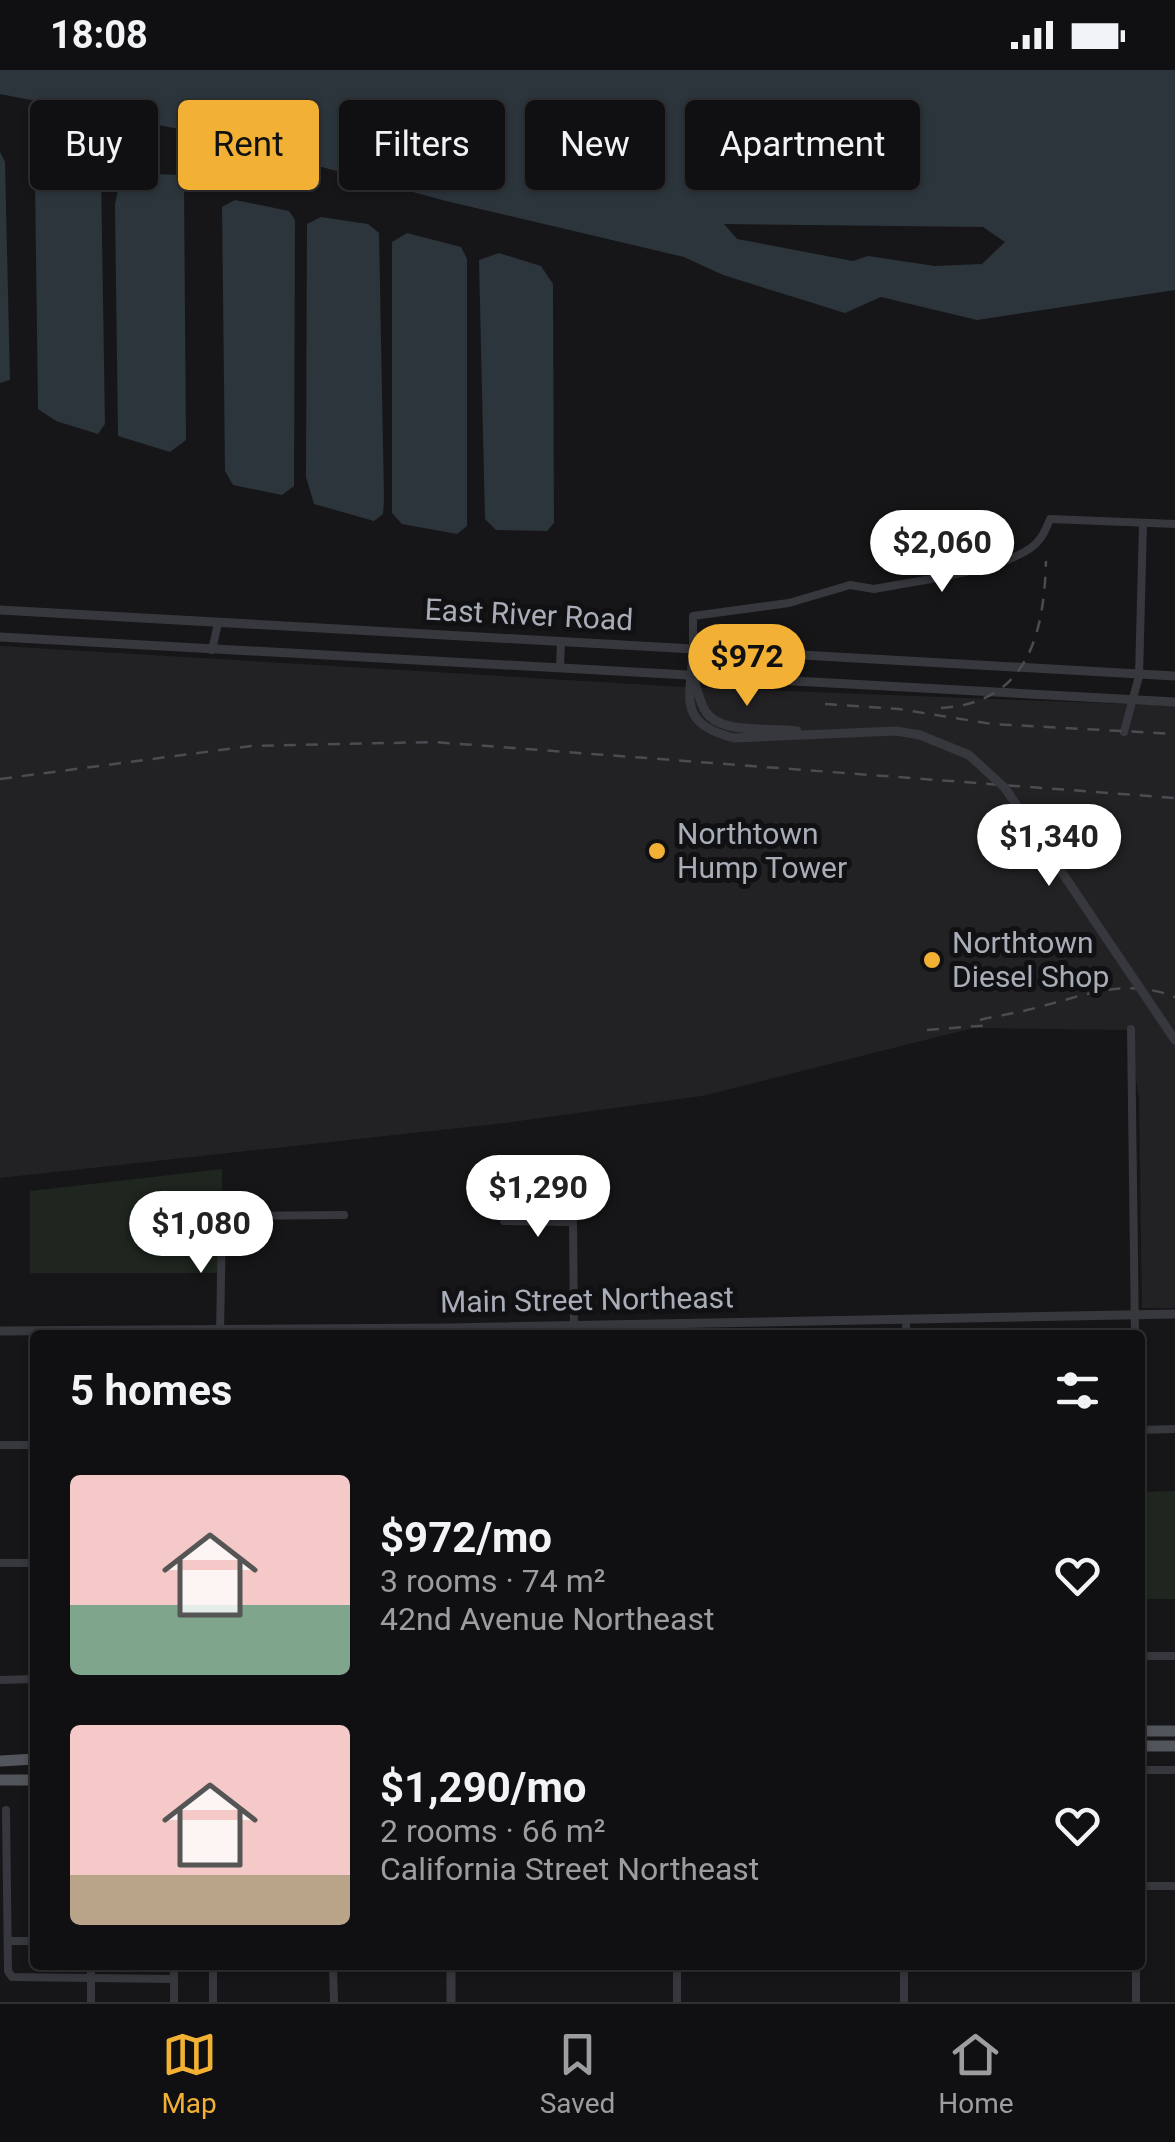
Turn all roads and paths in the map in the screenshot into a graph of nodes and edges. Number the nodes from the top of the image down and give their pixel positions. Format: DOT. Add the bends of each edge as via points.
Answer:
graph roads {
  1 [pos="1144,524"];
  2 [pos="1175,524"];
  3 [pos="0,610"];
  4 [pos="218,623"];
  5 [pos="0,637"];
  6 [pos="561,642"];
  7 [pos="212,650"];
  8 [pos="692,650"];
  9 [pos="560,668"];
  10 [pos="692,674"];
  11 [pos="1139,676"];
  12 [pos="1175,676"];
  13 [pos="1132,701"];
  14 [pos="1175,702"];
  15 [pos="1124,732"];
  16 [pos="1131,1028"];
  17 [pos="1175,1040"];
  18 [pos="344,1215"];
  19 [pos="504,1221"];
  20 [pos="1175,1314"];
  21 [pos="1134,1315"];
  22 [pos="906,1319"];
  23 [pos="574,1326"];
  24 [pos="681,1329"];
  25 [pos="0,1330"];
  26 [pos="30,1330"];
  27 [pos="220,1330"];
  28 [pos="491,1330"];
  29 [pos="906,1330"];
  30 [pos="1135,1330"];
  31 [pos="1145,1430"];
  32 [pos="1175,1430"];
  33 [pos="0,1445"];
  34 [pos="30,1445"];
  35 [pos="0,1563"];
  36 [pos="30,1563"];
  37 [pos="1145,1656"];
  38 [pos="1175,1656"];
  39 [pos="30,1679"];
  40 [pos="0,1680"];
  41 [pos="1145,1731"];
  42 [pos="1175,1731"];
  43 [pos="1145,1746"];
  44 [pos="1175,1746"];
  45 [pos="0,1760"];
  46 [pos="30,1760"];
  47 [pos="1145,1770"];
  48 [pos="1175,1770"];
  49 [pos="0,1780"];
  50 [pos="30,1780"];
  51 [pos="6,1810"];
  52 [pos="1145,1886"];
  53 [pos="1175,1886"];
  54 [pos="10,1941"];
  55 [pos="30,1941"];
  56 [pos="91,1970"];
  57 [pos="174,1970"];
  58 [pos="213,1970"];
  59 [pos="334,1970"];
  60 [pos="451,1970"];
  61 [pos="677,1970"];
  62 [pos="904,1970"];
  63 [pos="1136,1970"];
  64 [pos="174,1979"];
  65 [pos="91,1981"];
  66 [pos="91,2002"];
  67 [pos="174,2002"];
  68 [pos="213,2002"];
  69 [pos="334,2002"];
  70 [pos="451,2002"];
  71 [pos="677,2002"];
  72 [pos="904,2002"];
  73 [pos="1136,2002"];
  1 -- 2 [label="street"];
  1 -- 8 [label="street" via="1050,519 1030,550 1003,562 694,616"];
  1 -- 11 [label="street"];
  3 -- 4 [label="street, East River Road"];
  4 -- 6 [label="street, East River Road"];
  4 -- 7 [label="street"];
  5 -- 7 [label="street, East River Road"];
  6 -- 8 [label="street, East River Road"];
  6 -- 9 [label="street"];
  7 -- 9 [label="street, East River Road"];
  8 -- 10 [label="street"];
  8 -- 11 [label="street, East River Road"];
  9 -- 10 [label="street, East River Road"];
  10 -- 13 [label="street, East River Road"];
  10 -- 17 [label="street, bridge" via="692,712 714,733 753,738 896,731 968,755 1005,788"];
  11 -- 12 [label="street, East River Road"];
  11 -- 13 [label="street"];
  13 -- 14 [label="street, East River Road"];
  13 -- 15 [label="street"];
  16 -- 21 [label="street"];
  18 -- 27 [label="street" via="222,1220"];
  19 -- 23 [label="street" via="573,1222"];
  20 -- 21 [label="street, Main Street Northeast"];
  21 -- 22 [label="street, Main Street Northeast"];
  21 -- 30 [label="street"];
  22 -- 24 [label="street, Main Street Northeast"];
  22 -- 29 [label="street"];
  23 -- 24 [label="street, Main Street Northeast"];
  23 -- 28 [label="street, Main Street Northeast"];
  25 -- 26 [label="street, Main Street Northeast"];
  31 -- 32 [label="street"];
  33 -- 34 [label="street"];
  35 -- 36 [label="street"];
  37 -- 38 [label="street"];
  39 -- 40 [label="street"];
  41 -- 42 [label="main road"];
  43 -- 44 [label="main road"];
  45 -- 46 [label="main road"];
  47 -- 48 [label="street"];
  49 -- 50 [label="main road"];
  51 -- 54 [label="street"];
  52 -- 53 [label="street"];
  54 -- 55 [label="street"];
  54 -- 65 [label="street" via="12,1978"];
  56 -- 65 [label="street"];
  57 -- 64 [label="street"];
  58 -- 68 [label="street"];
  59 -- 69 [label="street"];
  60 -- 70 [label="street"];
  61 -- 71 [label="street"];
  62 -- 72 [label="street"];
  63 -- 73 [label="street"];
  64 -- 65 [label="street"];
  64 -- 67 [label="street"];
  65 -- 66 [label="street"];
}
